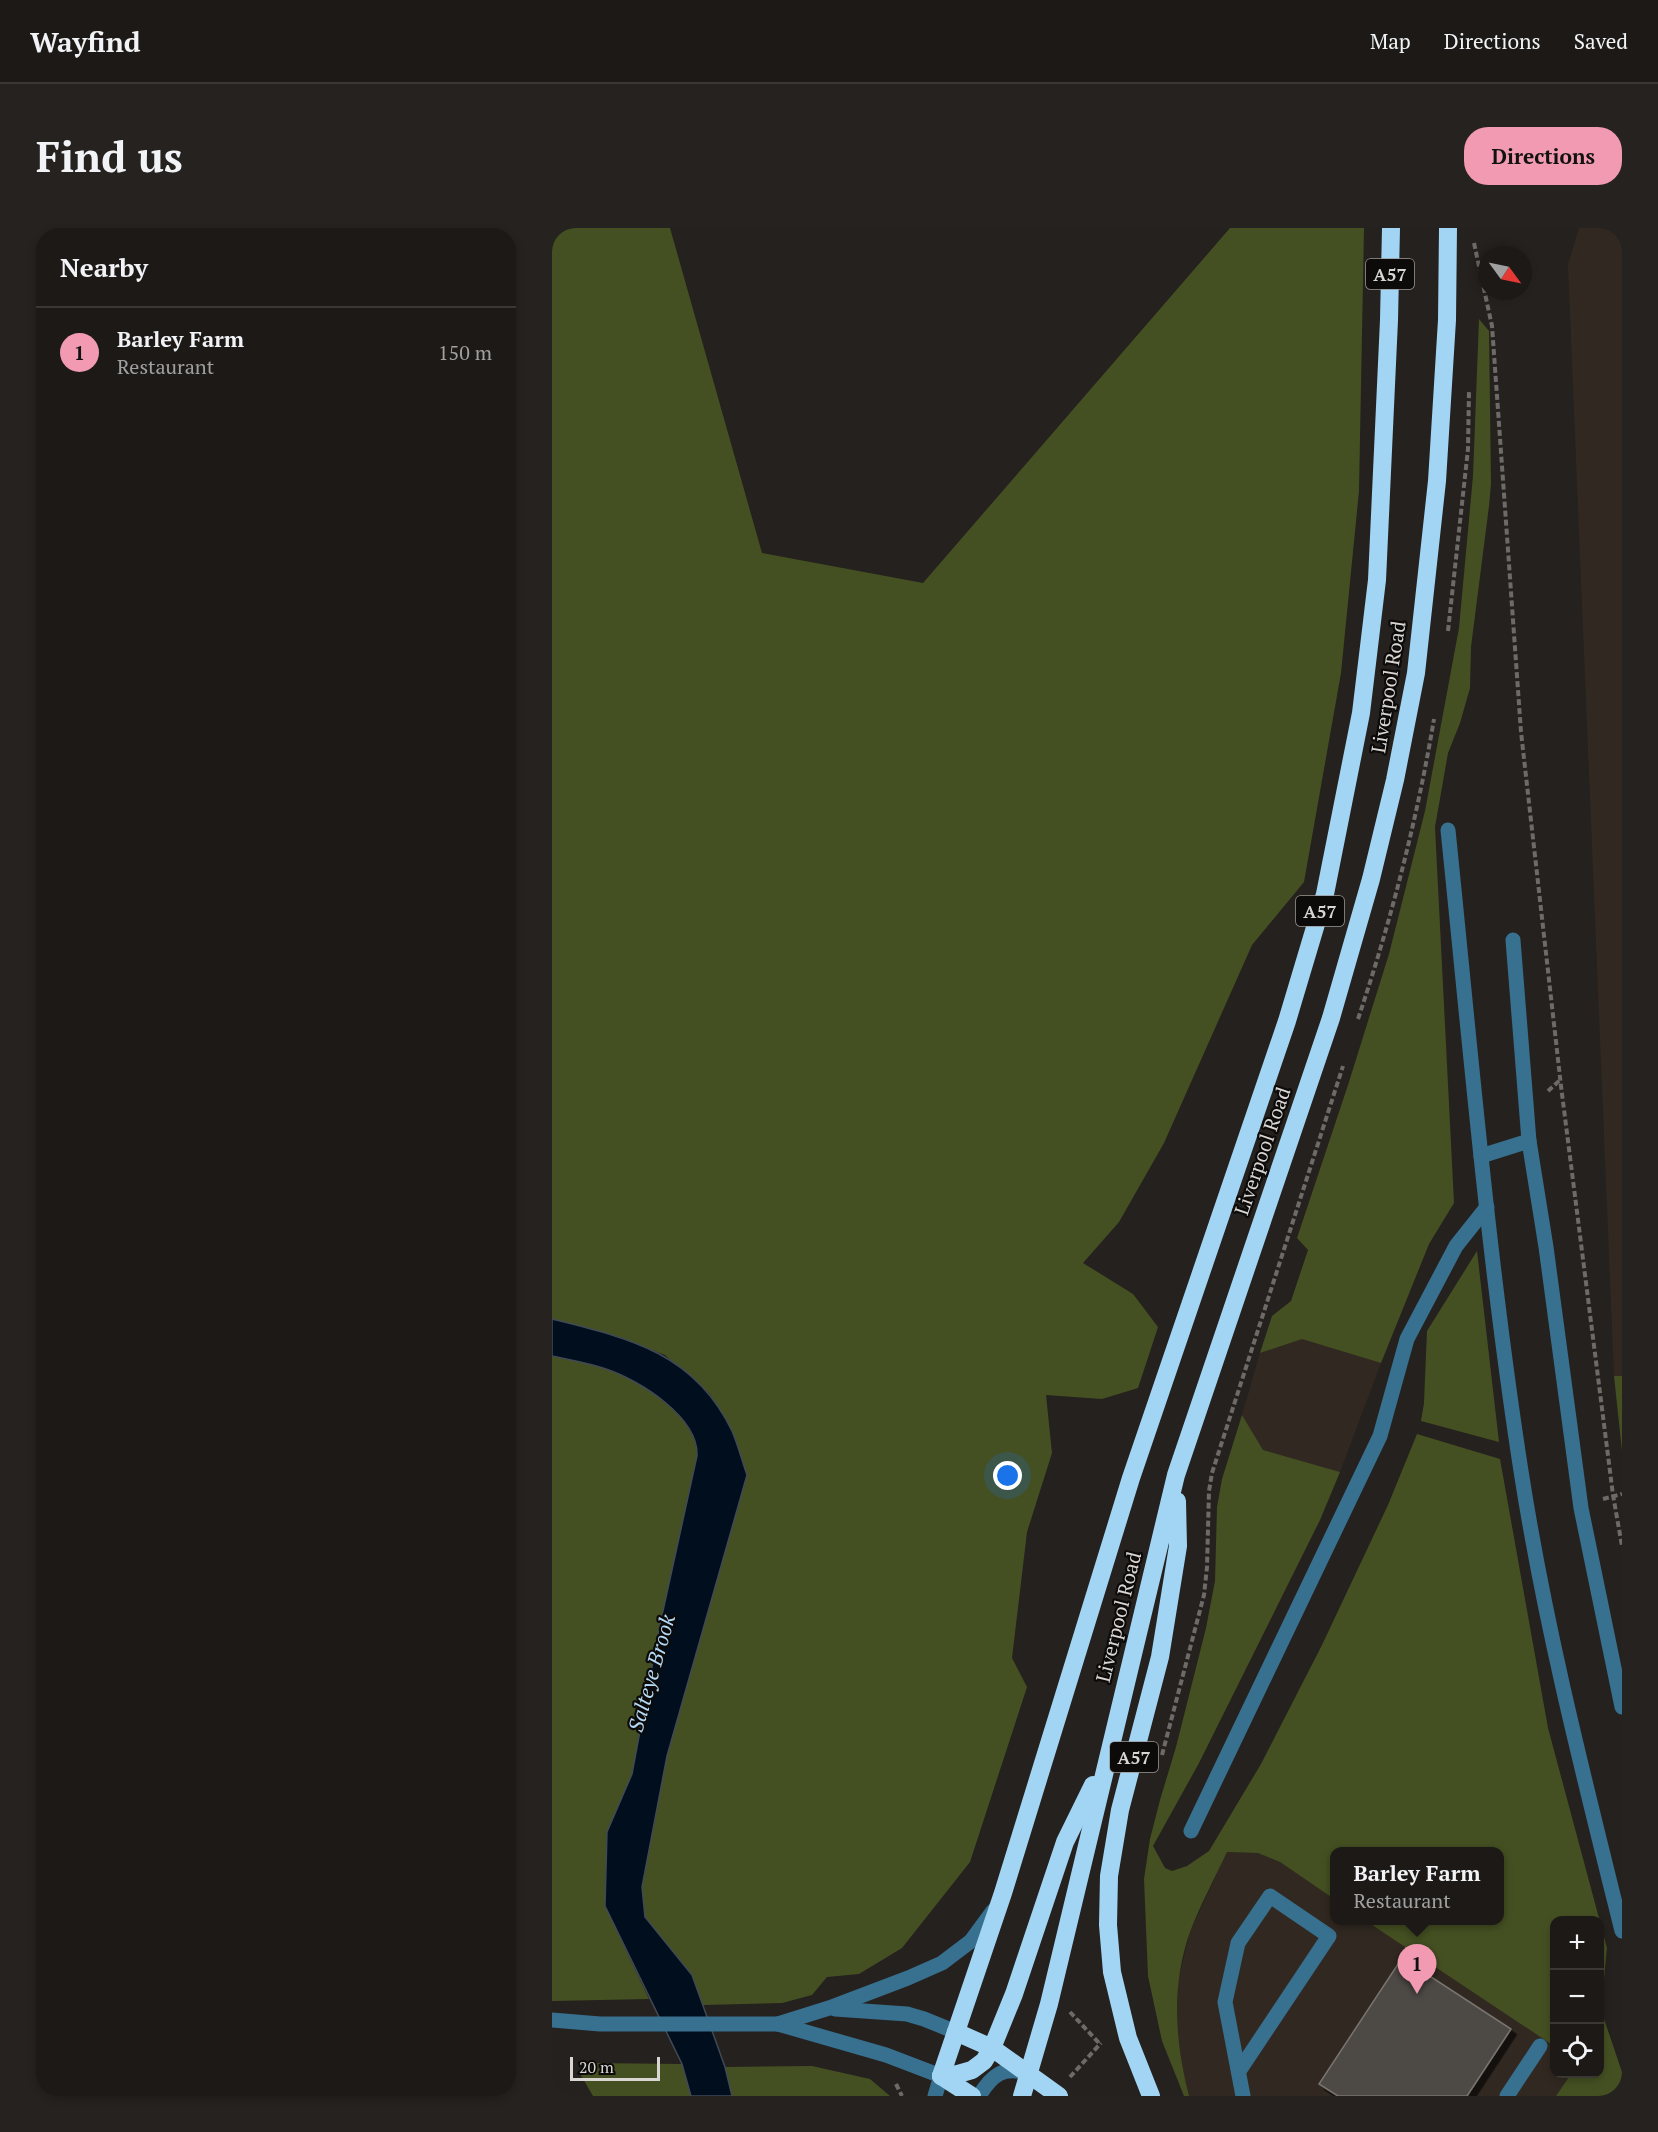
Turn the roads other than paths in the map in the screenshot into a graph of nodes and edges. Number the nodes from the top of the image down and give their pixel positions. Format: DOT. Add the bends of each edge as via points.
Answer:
graph roads {
  1 [pos="1391,228"];
  2 [pos="1448,228"];
  3 [pos="1448,830"];
  4 [pos="1514,940"];
  5 [pos="1529,1141"];
  6 [pos="1481,1156"];
  7 [pos="1487,1207"];
  8 [pos="1176,1475"];
  9 [pos="1622,1707"];
  10 [pos="1108,1754"];
  11 [pos="1191,1831"];
  12 [pos="1003,1893"];
  13 [pos="1622,1931"];
  14 [pos="829,2008"];
  15 [pos="552,2019"];
  16 [pos="778,2024"];
  17 [pos="956,2032"];
  18 [pos="1540,2046"];
  19 [pos="992,2048"];
  20 [pos="1239,2071"];
  21 [pos="1029,2074"];
  22 [pos="941,2076"];
  23 [pos="935,2096"];
  24 [pos="972,2096"];
  25 [pos="979,2096"];
  26 [pos="1022,2096"];
  27 [pos="1059,2096"];
  28 [pos="1151,2096"];
  29 [pos="1244,2096"];
  30 [pos="1507,2096"];
  1 -- 12 [label="highway, Liverpool Road / A57" via="1377,580 1361,713 1325,894 1287,1021 1131,1478"];
  2 -- 8 [label="highway, Liverpool Road / A57" via="1437,481 1416,673 1395,780 1331,1018"];
  3 -- 6 [label="street"];
  4 -- 5 [label="street"];
  5 -- 6 [label="street"];
  5 -- 9 [label="street" via="1581,1508"];
  6 -- 7 [label="street"];
  7 -- 11 [label="street" via="1456,1246 1407,1339 1380,1436"];
  7 -- 13 [label="street" via="1521,1471 1543,1598"];
  8 -- 10 [label="highway, Liverpool Road / A57"];
  8 -- 28 [label="highway, A57" via="1178,1546 1160,1657 1119,1810 1109,1876 1112,1972 1128,2038"];
  10 -- 19 [label="highway, A57" via="1065,1842"];
  10 -- 21 [label="highway, Liverpool Road / A57"];
  12 -- 14 [label="street" via="971,1941 950,1958"];
  12 -- 17 [label="highway, Liverpool Road / A57"];
  14 -- 16 [label="street"];
  14 -- 17 [label="street" via="907,2014"];
  15 -- 16 [label="street" via="600,2024"];
  16 -- 22 [label="street" via="886,2055"];
  17 -- 19 [label="highway"];
  17 -- 22 [label="highway, Liverpool Road / A57"];
  18 -- 30 [label="street"];
  19 -- 21 [label="highway"];
  19 -- 22 [label="highway, A57" via="972,2070"];
  20 -- 20 [label="street" via="1225,2002 1238,1943 1270,1896 1329,1936"];
  20 -- 29 [label="street"];
  21 -- 25 [label="street" via="1004,2071 994,2076"];
  21 -- 26 [label="highway, Liverpool Road / A57"];
  21 -- 27 [label="highway"];
  22 -- 23 [label="street"];
  22 -- 24 [label="highway"];
}
